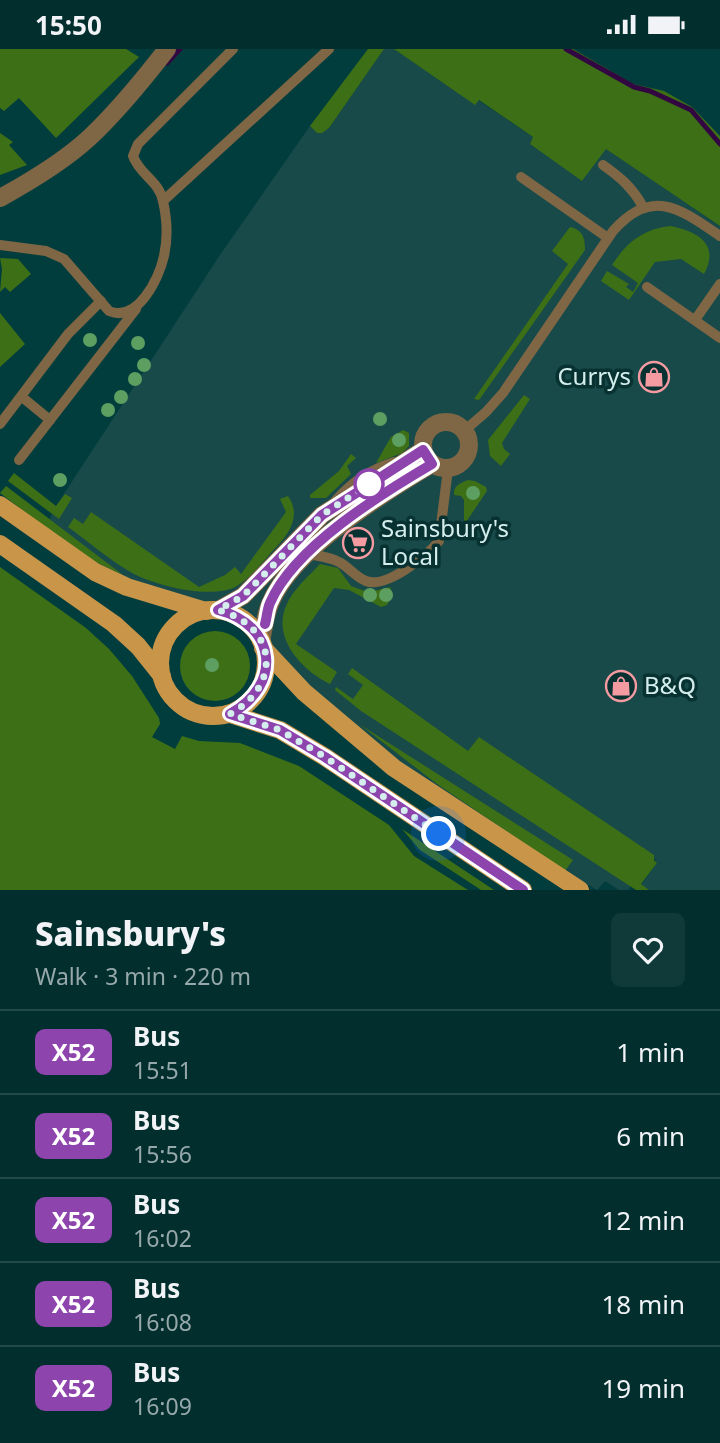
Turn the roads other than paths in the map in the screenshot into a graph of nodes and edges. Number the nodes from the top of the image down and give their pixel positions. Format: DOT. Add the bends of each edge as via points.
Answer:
graph roads {
  1 [pos="167,49"];
  2 [pos="233,49"];
  3 [pos="329,49"];
  4 [pos="603,165"];
  5 [pos="521,177"];
  6 [pos="0,198"];
  7 [pos="163,201"];
  8 [pos="643,207"];
  9 [pos="720,236"];
  10 [pos="608,237"];
  11 [pos="0,245"];
  12 [pos="720,284"];
  13 [pos="648,287"];
  14 [pos="101,301"];
  15 [pos="142,301"];
  16 [pos="695,320"];
  17 [pos="720,338"];
  18 [pos="22,397"];
  19 [pos="50,420"];
  20 [pos="0,424"];
  21 [pos="464,431"];
  22 [pos="19,460"];
  23 [pos="429,460"];
  24 [pos="0,505"];
  25 [pos="0,544"];
  26 [pos="308,554"];
  27 [pos="212,611"];
  28 [pos="262,644"];
  29 [pos="162,676"];
  30 [pos="230,714"];
  31 [pos="523,890"];
  32 [pos="580,890"];
  1 -- 6 [label="street" via="89,138"];
  2 -- 7 [label="lane" via="138,145 135,163 161,190"];
  3 -- 7 [label="lane"];
  4 -- 8 [label="lane" via="625,180"];
  5 -- 10 [label="lane"];
  7 -- 15 [label="lane" via="164,256"];
  8 -- 9 [label="lane" via="677,208"];
  8 -- 10 [label="lane" via="626,216"];
  10 -- 21 [label="lane" via="503,393"];
  11 -- 14 [label="lane" via="46,251 64,259"];
  12 -- 16 [label="lane"];
  13 -- 16 [label="lane"];
  14 -- 15 [label="lane" via="117,314"];
  14 -- 18 [label="lane" via="68,334"];
  15 -- 19 [label="lane"];
  16 -- 17 [label="lane"];
  18 -- 19 [label="lane"];
  18 -- 20 [label="lane"];
  19 -- 22 [label="lane"];
  21 -- 23 [label="street" via="470,442 463,463"];
  21 -- 23 [label="street" via="455,423 432,427 425,435"];
  23 -- 26 [label="street"];
  23 -- 26 [label="lane" via="439,541 397,576 370,582 340,562"];
  23 -- 27 [label="street" via="322,515 243,596"];
  24 -- 27 [label="main road" via="95,572 127,587"];
  25 -- 29 [label="main road" via="114,624"];
  26 -- 28 [label="street" via="286,577 270,604"];
  27 -- 28 [label="main road" via="236,615 251,626"];
  27 -- 29 [label="main road" via="183,620 166,640"];
  28 -- 30 [label="main road" via="267,659 259,691"];
  28 -- 32 [label="main road" via="304,692 394,768"];
  29 -- 30 [label="main road" via="169,693 194,713"];
  30 -- 31 [label="main road" via="280,730 325,757"];
}
